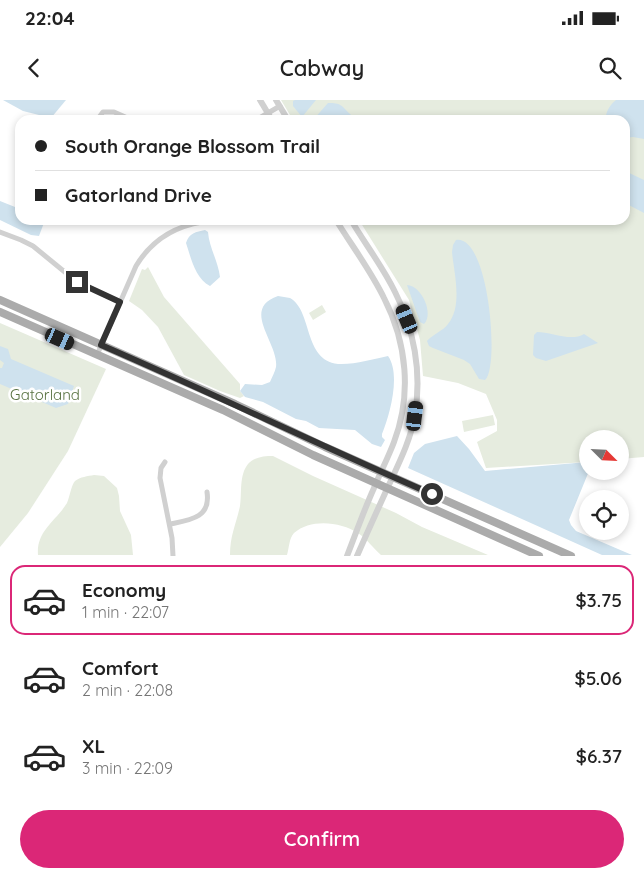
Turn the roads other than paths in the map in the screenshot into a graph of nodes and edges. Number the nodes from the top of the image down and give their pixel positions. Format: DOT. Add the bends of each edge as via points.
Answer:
graph roads {
  1 [pos="260,100"];
  2 [pos="278,103"];
  3 [pos="268,113"];
  4 [pos="101,115"];
  5 [pos="121,115"];
  6 [pos="265,115"];
  7 [pos="285,115"];
  8 [pos="190,225"];
  9 [pos="339,225"];
  10 [pos="354,225"];
  11 [pos="0,232"];
  12 [pos="0,300"];
  13 [pos="120,302"];
  14 [pos="0,312"];
  15 [pos="101,345"];
  16 [pos="97,355"];
  17 [pos="405,385"];
  18 [pos="418,386"];
  19 [pos="165,462"];
  20 [pos="381,472"];
  21 [pos="393,477"];
  22 [pos="376,484"];
  23 [pos="387,488"];
  24 [pos="207,492"];
  25 [pos="170,524"];
  26 [pos="173,556"];
  27 [pos="347,556"];
  28 [pos="357,556"];
  29 [pos="539,556"];
  30 [pos="571,556"];
  1 -- 3 [label="street"];
  2 -- 3 [label="street"];
  2 -- 7 [label="street"];
  3 -- 6 [label="street"];
  4 -- 5 [label="street" via="103,112"];
  8 -- 13 [label="street" via="167,233 144,253"];
  9 -- 17 [label="street" via="388,307 402,348"];
  10 -- 18 [label="street" via="391,284 407,319 413,339"];
  11 -- 13 [label="street" via="33,246 77,282"];
  12 -- 15 [label="main road"];
  13 -- 15 [label="street"];
  14 -- 16 [label="main road"];
  15 -- 16 [label="street"];
  15 -- 20 [label="main road"];
  16 -- 22 [label="main road" via="222,410"];
  17 -- 18 [label="street"];
  17 -- 20 [label="street" via="402,414"];
  18 -- 21 [label="street" via="411,432"];
  19 -- 25 [label="street" via="160,478"];
  20 -- 21 [label="main road"];
  20 -- 22 [label="street"];
  21 -- 23 [label="street"];
  21 -- 30 [label="main road"];
  22 -- 23 [label="main road"];
  22 -- 27 [label="street"];
  23 -- 28 [label="street"];
  23 -- 29 [label="main road"];
  24 -- 25 [label="street" via="208,499 202,514 192,520"];
  25 -- 26 [label="street"];
}
